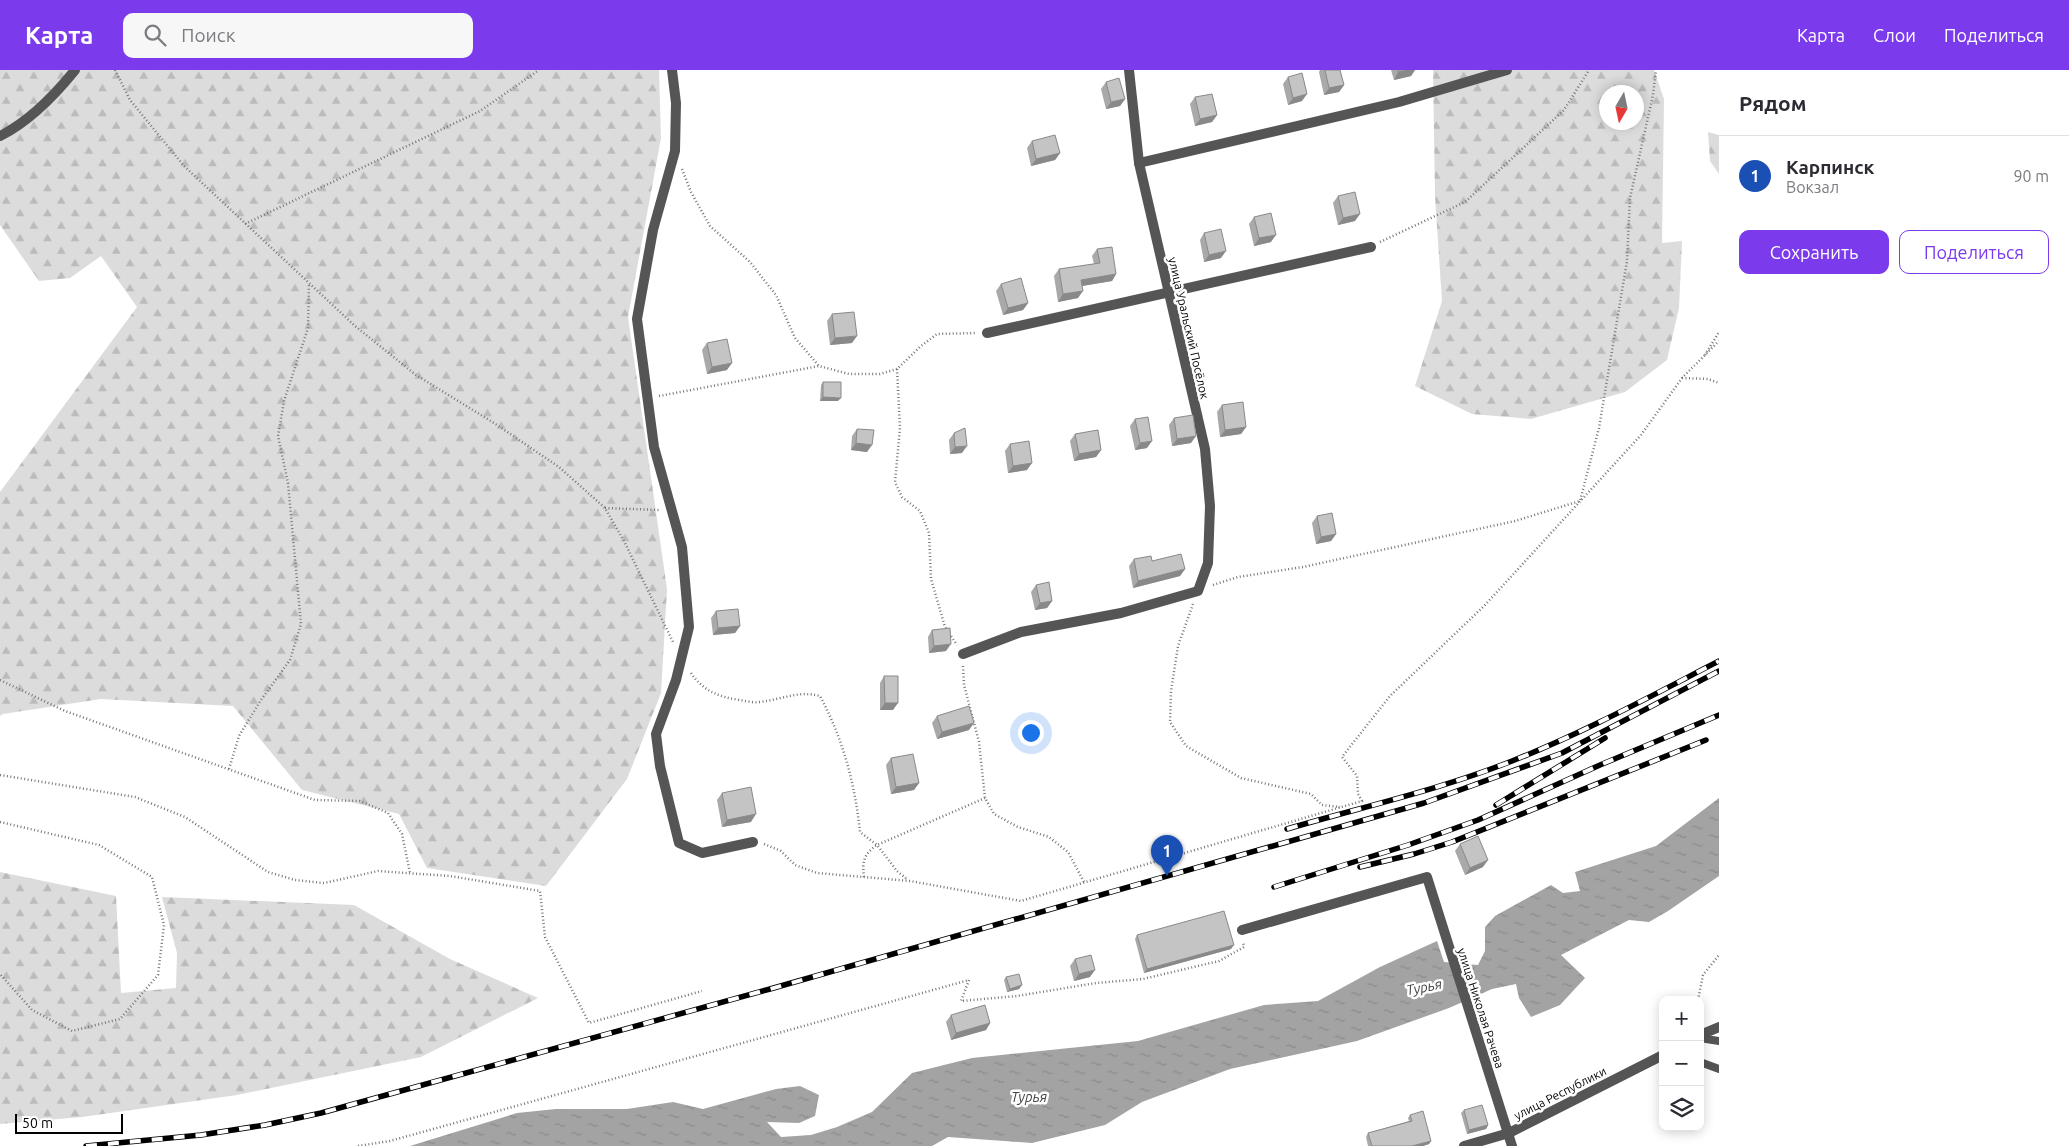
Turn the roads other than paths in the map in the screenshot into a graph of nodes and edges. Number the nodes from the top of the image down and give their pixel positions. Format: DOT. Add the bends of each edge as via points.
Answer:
graph roads {
  1 [pos="75,70"];
  2 [pos="672,70"];
  3 [pos="1129,70"];
  4 [pos="1507,70"];
  5 [pos="0,136"];
  6 [pos="1139,162"];
  7 [pos="1371,246"];
  8 [pos="1168,293"];
  9 [pos="987,333"];
  10 [pos="963,654"];
  11 [pos="753,842"];
  12 [pos="1242,930"];
  13 [pos="1719,1027"];
  14 [pos="1704,1035"];
  15 [pos="1704,1038"];
  16 [pos="1719,1041"];
  17 [pos="1659,1057"];
  18 [pos="1704,1063"];
  19 [pos="1719,1069"];
  20 [pos="1509,1133"];
  21 [pos="1464,1146"];
  22 [pos="1512,1146"];
  1 -- 5 [label="street" via="59,90 19,126"];
  2 -- 11 [label="street" via="676,104 675,150 654,230 637,319 654,446 682,548 689,627 676,680 656,734 660,766 679,843 702,853"];
  3 -- 6 [label="street, улица Уральский Посёлок"];
  4 -- 6 [label="street" via="1398,102"];
  6 -- 8 [label="street, улица Уральский Посёлок"];
  7 -- 8 [label="street"];
  8 -- 9 [label="street"];
  8 -- 10 [label="street, улица Уральский Посёлок" via="1205,449 1210,506 1208,563 1198,591 1121,613 1022,632"];
  12 -- 20 [label="street, улица Николая Рачева" via="1427,877"];
  13 -- 14 [label="street"];
  15 -- 16 [label="lane"];
  17 -- 20 [label="street, улица Республики"];
  18 -- 19 [label="lane"];
  20 -- 21 [label="street, улица Республики"];
  20 -- 22 [label="street, улица Николая Рачева"];
}
